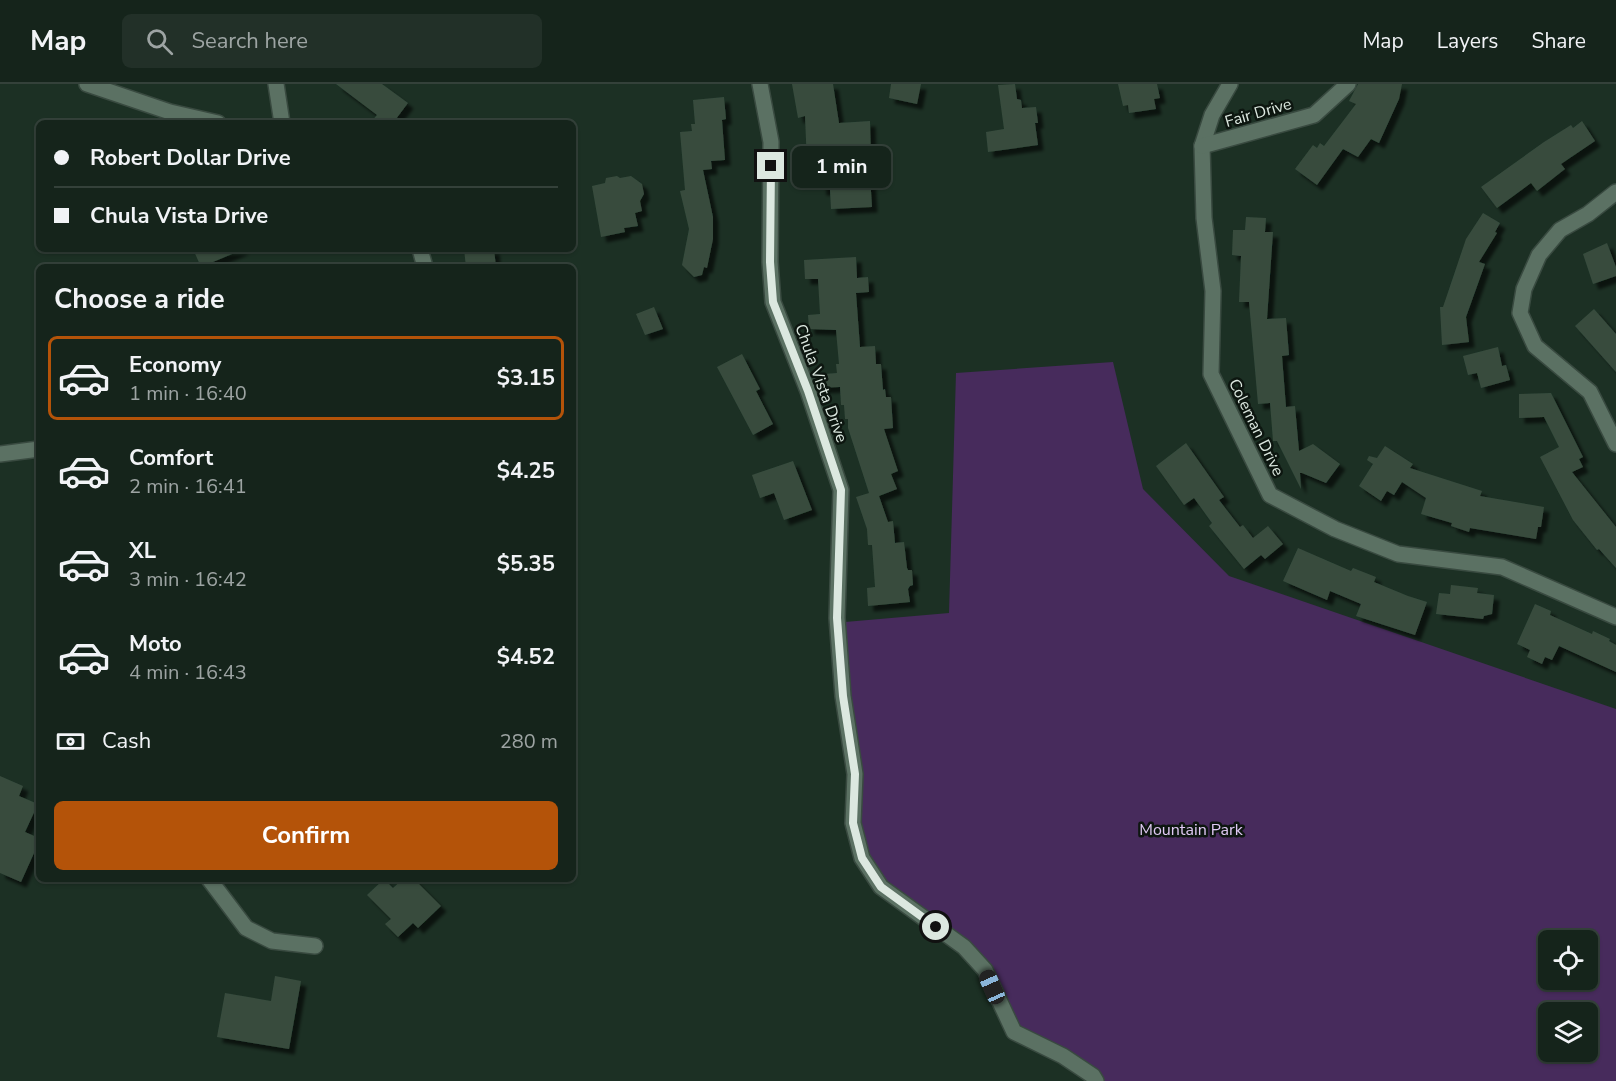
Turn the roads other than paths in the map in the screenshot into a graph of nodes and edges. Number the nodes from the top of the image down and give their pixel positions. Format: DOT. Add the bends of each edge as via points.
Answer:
graph roads {
  1 [pos="87,84"];
  2 [pos="276,84"];
  3 [pos="760,84"];
  4 [pos="1230,84"];
  5 [pos="1348,84"];
  6 [pos="205,120"];
  7 [pos="282,120"];
  8 [pos="1202,146"];
  9 [pos="1616,192"];
  10 [pos="1616,444"];
  11 [pos="36,449"];
  12 [pos="0,454"];
  13 [pos="1616,617"];
  14 [pos="211,882"];
  15 [pos="315,946"];
  16 [pos="1096,1081"];
  1 -- 6 [label="street"];
  2 -- 7 [label="street"];
  3 -- 16 [label="street, Chula Vista Drive" via="771,142 773,302 841,490 837,618 855,774 853,823 862,858 881,887 964,948 985,970 1014,1032 1063,1056"];
  4 -- 8 [label="street, Coleman Drive" via="1212,115"];
  5 -- 8 [label="street, Fair Drive" via="1314,115"];
  8 -- 13 [label="street, Coleman Drive" via="1204,218 1213,291 1211,374 1270,495 1335,529 1398,554 1502,567"];
  9 -- 10 [label="street" via="1560,230 1539,255 1524,289 1520,313 1535,346 1590,392"];
  11 -- 12 [label="street"];
  14 -- 15 [label="street" via="246,928 272,941"];
}
